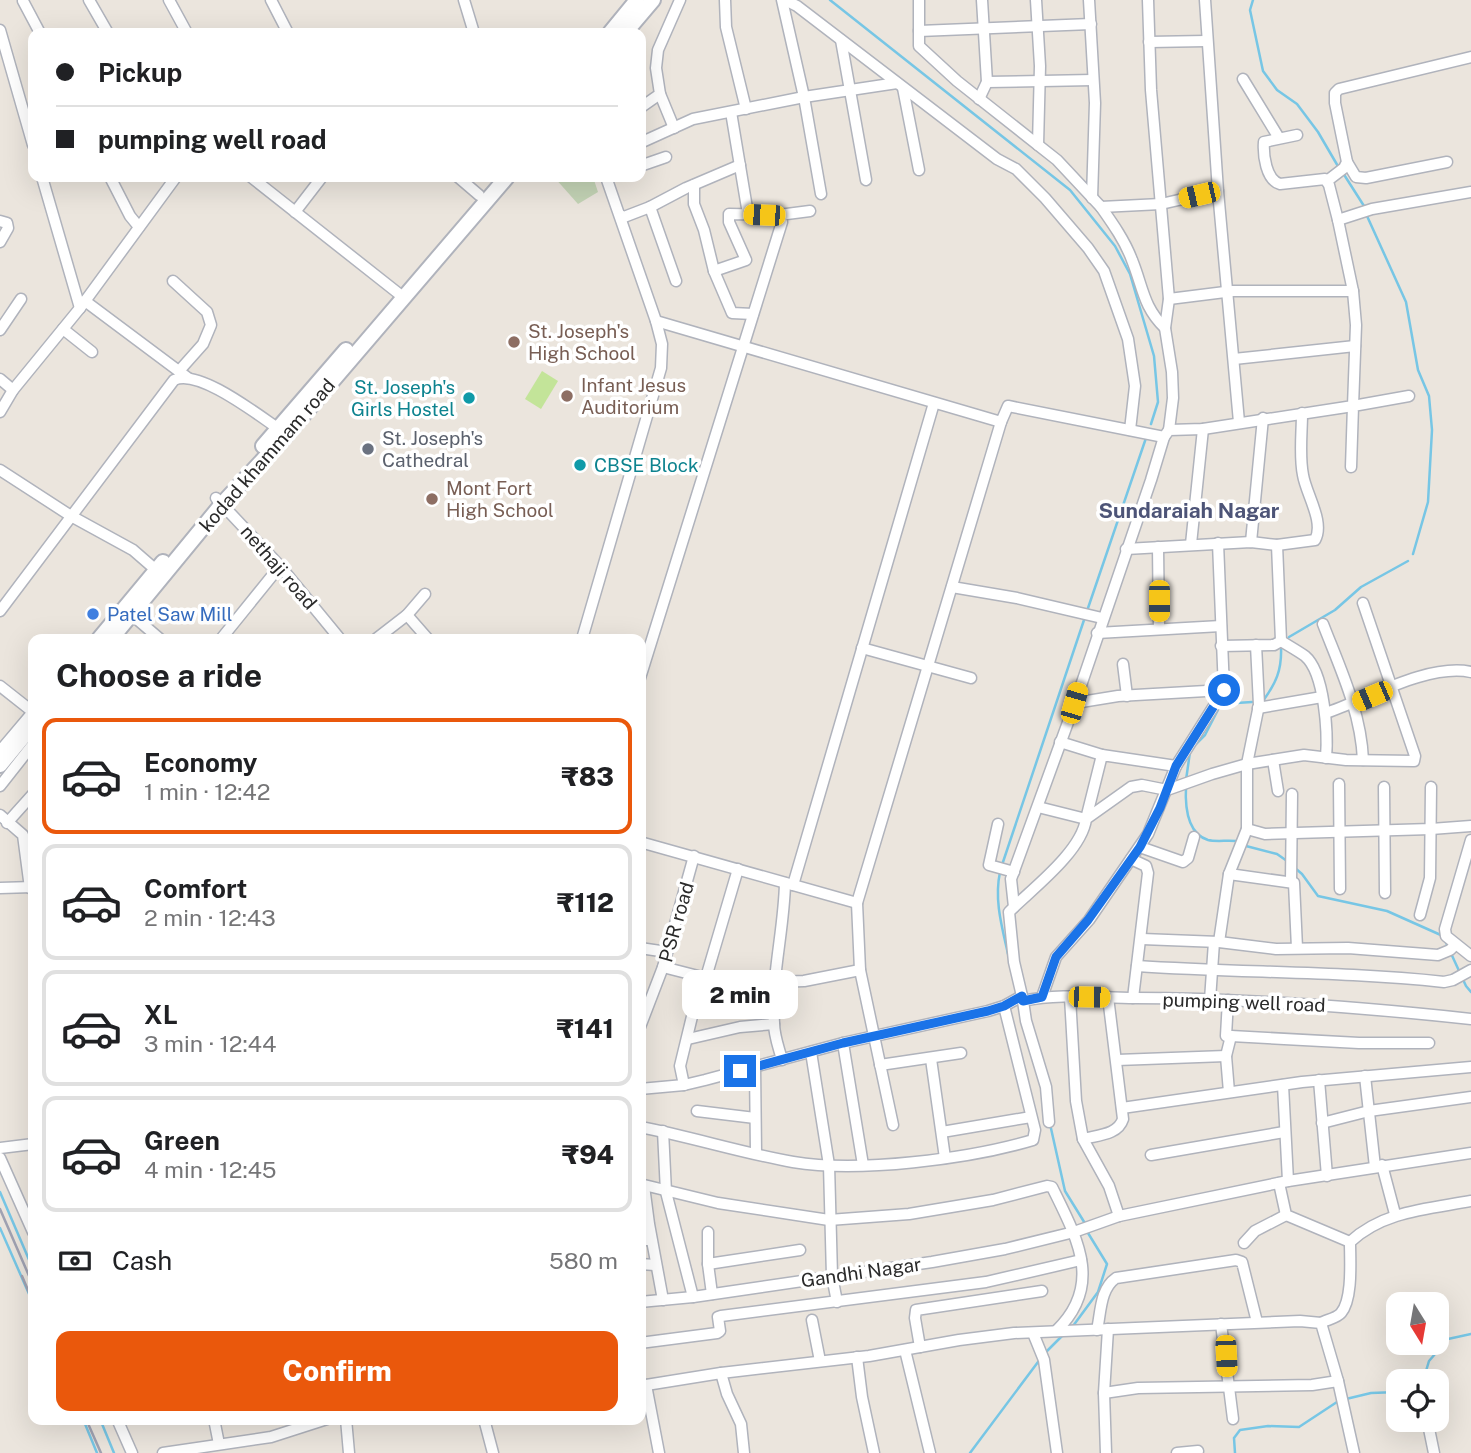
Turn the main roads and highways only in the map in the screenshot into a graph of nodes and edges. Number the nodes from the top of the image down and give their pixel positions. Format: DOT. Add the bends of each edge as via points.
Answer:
graph roads {
  1 [pos="638,0"];
  2 [pos="653,0"];
  3 [pos="614,28"];
  4 [pos="629,28"];
  5 [pos="491,182"];
  6 [pos="502,182"];
  7 [pos="400,294"];
  8 [pos="219,501"];
  9 [pos="103,634"];
  10 [pos="115,634"];
  11 [pos="28,737"];
  12 [pos="0,765"];
  1 -- 3 [label="main road"];
  2 -- 4 [label="main road"];
  5 -- 7 [label="main road, kodad khammam road"];
  6 -- 7 [label="main road, kodad khammam road"];
  7 -- 8 [label="main road, kodad khammam road"];
  8 -- 9 [label="main road, kodad khammam road"];
  8 -- 10 [label="main road, kodad khammam road"];
  11 -- 12 [label="main road"];
}
